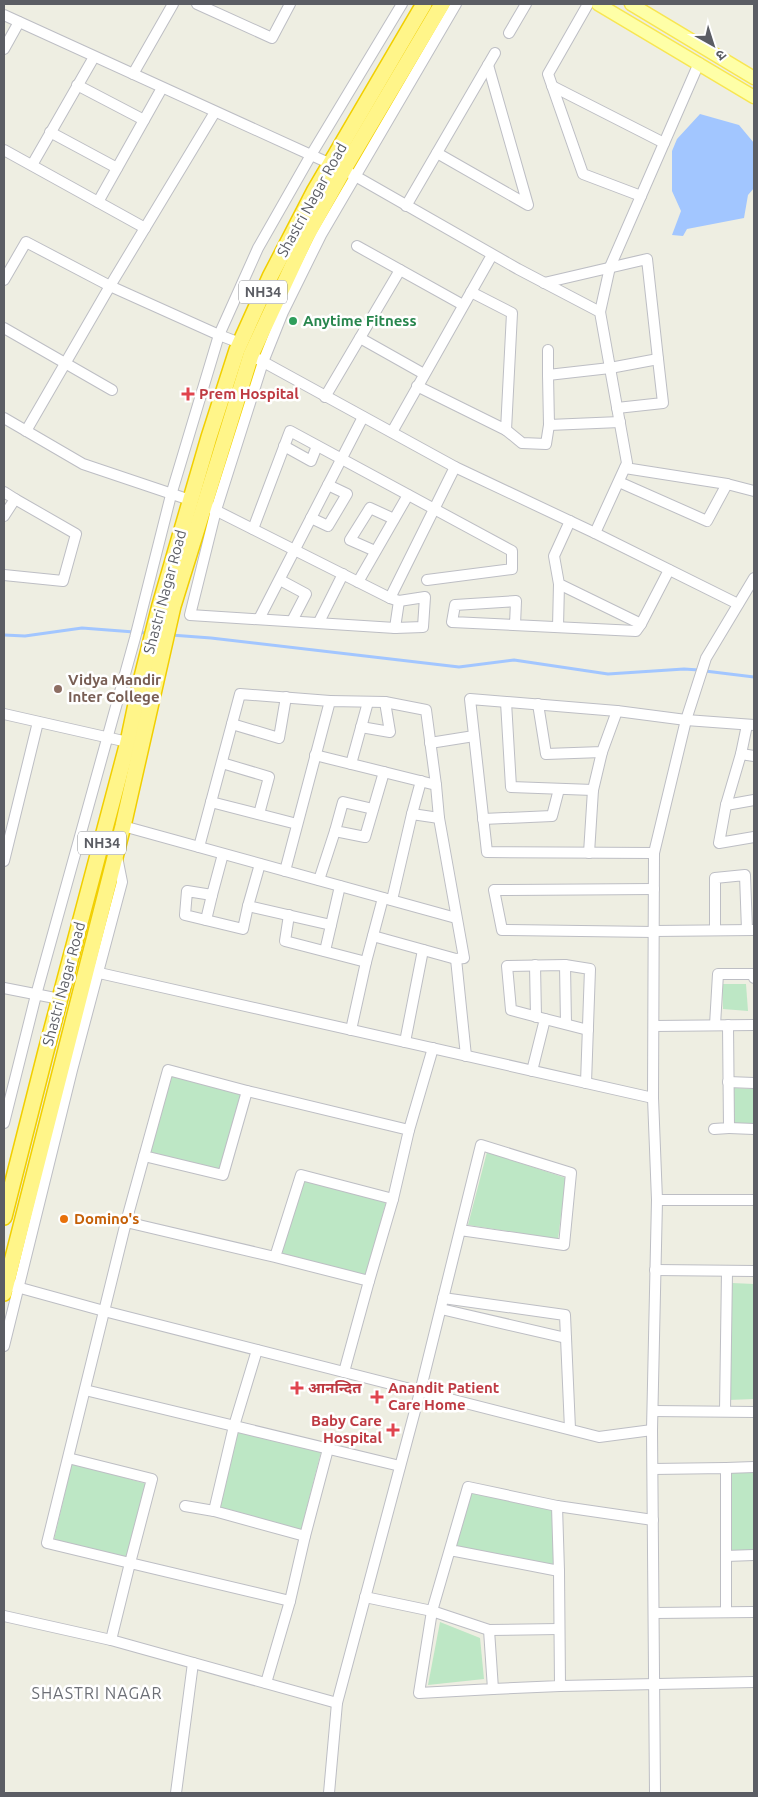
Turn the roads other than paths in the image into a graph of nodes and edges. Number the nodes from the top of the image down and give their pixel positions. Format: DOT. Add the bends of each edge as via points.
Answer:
graph roads {
  1 [pos="174,4"];
  2 [pos="197,4"];
  3 [pos="290,4"];
  4 [pos="402,4"];
  5 [pos="424,4"];
  6 [pos="442,4"];
  7 [pos="456,4"];
  8 [pos="526,4"];
  9 [pos="588,4"];
  10 [pos="598,4"];
  11 [pos="631,4"];
  12 [pos="4,15"];
  13 [pos="19,22"];
  14 [pos="509,33"];
  15 [pos="4,49"];
  16 [pos="495,53"];
  17 [pos="94,56"];
  18 [pos="700,63"];
  19 [pos="488,65"];
  20 [pos="133,74"];
  21 [pos="754,78"];
  22 [pos="77,85"];
  23 [pos="552,86"];
  24 [pos="162,88"];
  25 [pos="754,97"];
  26 [pos="215,112"];
  27 [pos="144,120"];
  28 [pos="50,132"];
  29 [pos="664,143"];
  30 [pos="4,150"];
  31 [pos="437,153"];
  32 [pos="311,154"];
  33 [pos="32,165"];
  34 [pos="118,168"];
  35 [pos="343,170"];
  36 [pos="641,196"];
  37 [pos="98,202"];
  38 [pos="406,206"];
  39 [pos="145,228"];
  40 [pos="357,246"];
  41 [pos="492,255"];
  42 [pos="610,267"];
  43 [pos="400,270"];
  44 [pos="4,280"];
  45 [pos="544,283"];
  46 [pos="110,286"];
  47 [pos="471,292"];
  48 [pos="463,305"];
  49 [pos="600,312"];
  50 [pos="4,328"];
  51 [pos="219,335"];
  52 [pos="360,338"];
  53 [pos="240,343"];
  54 [pos="548,350"];
  55 [pos="257,358"];
  56 [pos="658,359"];
  57 [pos="65,364"];
  58 [pos="610,368"];
  59 [pos="424,374"];
  60 [pos="548,375"];
  61 [pos="418,386"];
  62 [pos="112,390"];
  63 [pos="326,397"];
  64 [pos="617,408"];
  65 [pos="363,416"];
  66 [pos="4,418"];
  67 [pos="620,422"];
  68 [pos="549,425"];
  69 [pos="506,430"];
  70 [pos="26,431"];
  71 [pos="392,432"];
  72 [pos="284,446"];
  73 [pos="317,446"];
  74 [pos="341,459"];
  75 [pos="455,467"];
  76 [pos="625,468"];
  77 [pos="618,482"];
  78 [pos="727,484"];
  79 [pos="328,485"];
  80 [pos="754,490"];
  81 [pos="4,492"];
  82 [pos="171,495"];
  83 [pos="408,495"];
  84 [pos="15,498"];
  85 [pos="203,505"];
  86 [pos="434,509"];
  87 [pos="4,516"];
  88 [pos="311,518"];
  89 [pos="394,519"];
  90 [pos="570,521"];
  91 [pos="253,529"];
  92 [pos="595,533"];
  93 [pos="295,550"];
  94 [pos="375,551"];
  95 [pos="669,570"];
  96 [pos="4,574"];
  97 [pos="343,574"];
  98 [pos="754,578"];
  99 [pos="280,580"];
  100 [pos="427,580"];
  101 [pos="358,582"];
  102 [pos="559,584"];
  103 [pos="395,600"];
  104 [pos="738,604"];
  105 [pos="260,619"];
  106 [pos="292,621"];
  107 [pos="319,622"];
  108 [pos="641,624"];
  109 [pos="515,625"];
  110 [pos="558,627"];
  111 [pos="395,628"];
  112 [pos="286,698"];
  113 [pos="330,701"];
  114 [pos="368,702"];
  115 [pos="385,702"];
  116 [pos="506,702"];
  117 [pos="538,704"];
  118 [pos="617,711"];
  119 [pos="4,714"];
  120 [pos="686,720"];
  121 [pos="38,722"];
  122 [pos="232,724"];
  123 [pos="750,725"];
  124 [pos="361,727"];
  125 [pos="474,736"];
  126 [pos="107,737"];
  127 [pos="430,742"];
  128 [pos="135,743"];
  129 [pos="602,752"];
  130 [pos="741,754"];
  131 [pos="315,755"];
  132 [pos="754,756"];
  133 [pos="222,763"];
  134 [pos="351,764"];
  135 [pos="384,772"];
  136 [pos="421,782"];
  137 [pos="436,785"];
  138 [pos="560,789"];
  139 [pos="593,790"];
  140 [pos="754,800"];
  141 [pos="211,802"];
  142 [pos="726,805"];
  143 [pos="373,809"];
  144 [pos="259,814"];
  145 [pos="412,814"];
  146 [pos="439,818"];
  147 [pos="483,819"];
  148 [pos="298,824"];
  149 [pos="123,826"];
  150 [pos="336,831"];
  151 [pos="754,837"];
  152 [pos="199,847"];
  153 [pos="589,853"];
  154 [pos="654,853"];
  155 [pos="222,854"];
  156 [pos="4,861"];
  157 [pos="260,864"];
  158 [pos="286,871"];
  159 [pos="319,880"];
  160 [pos="340,886"];
  161 [pos="654,889"];
  162 [pos="212,895"];
  163 [pos="388,899"];
  164 [pos="248,906"];
  165 [pos="288,915"];
  166 [pos="456,918"];
  167 [pos="206,920"];
  168 [pos="331,925"];
  169 [pos="715,930"];
  170 [pos="751,930"];
  171 [pos="654,932"];
  172 [pos="373,936"];
  173 [pos="423,950"];
  174 [pos="325,951"];
  175 [pos="456,959"];
  176 [pos="366,962"];
  177 [pos="534,965"];
  178 [pos="565,965"];
  179 [pos="92,972"];
  180 [pos="754,978"];
  181 [pos="4,988"];
  182 [pos="36,994"];
  183 [pos="60,1000"];
  184 [pos="78,1002"];
  185 [pos="540,1018"];
  186 [pos="566,1024"];
  187 [pos="716,1025"];
  188 [pos="728,1025"];
  189 [pos="754,1025"];
  190 [pos="654,1026"];
  191 [pos="351,1030"];
  192 [pos="588,1030"];
  193 [pos="405,1042"];
  194 [pos="433,1048"];
  195 [pos="466,1056"];
  196 [pos="532,1070"];
  197 [pos="728,1082"];
  198 [pos="754,1082"];
  199 [pos="586,1083"];
  200 [pos="247,1091"];
  201 [pos="653,1098"];
  202 [pos="4,1123"];
  203 [pos="729,1128"];
  204 [pos="714,1129"];
  205 [pos="754,1129"];
  206 [pos="409,1130"];
  207 [pos="144,1156"];
  208 [pos="393,1199"];
  209 [pos="657,1200"];
  210 [pos="754,1200"];
  211 [pos="4,1217"];
  212 [pos="126,1222"];
  213 [pos="460,1230"];
  214 [pos="275,1257"];
  215 [pos="656,1270"];
  216 [pos="727,1271"];
  217 [pos="754,1271"];
  218 [pos="369,1281"];
  219 [pos="8,1287"];
  220 [pos="443,1298"];
  221 [pos="441,1309"];
  222 [pos="104,1311"];
  223 [pos="566,1338"];
  224 [pos="4,1346"];
  225 [pos="257,1350"];
  226 [pos="344,1372"];
  227 [pos="85,1390"];
  228 [pos="420,1392"];
  229 [pos="653,1411"];
  230 [pos="725,1411"];
  231 [pos="754,1412"];
  232 [pos="234,1426"];
  233 [pos="570,1430"];
  234 [pos="652,1430"];
  235 [pos="328,1449"];
  236 [pos="68,1458"];
  237 [pos="400,1466"];
  238 [pos="754,1467"];
  239 [pos="726,1468"];
  240 [pos="653,1469"];
  241 [pos="185,1506"];
  242 [pos="558,1506"];
  243 [pos="214,1511"];
  244 [pos="653,1520"];
  245 [pos="305,1536"];
  246 [pos="450,1550"];
  247 [pos="754,1555"];
  248 [pos="726,1556"];
  249 [pos="130,1563"];
  250 [pos="559,1571"];
  251 [pos="365,1597"];
  252 [pos="290,1601"];
  253 [pos="432,1612"];
  254 [pos="726,1612"];
  255 [pos="754,1612"];
  256 [pos="654,1613"];
  257 [pos="4,1616"];
  258 [pos="559,1629"];
  259 [pos="489,1630"];
  260 [pos="111,1640"];
  261 [pos="193,1663"];
  262 [pos="754,1682"];
  263 [pos="266,1684"];
  264 [pos="654,1684"];
  265 [pos="560,1686"];
  266 [pos="493,1689"];
  267 [pos="336,1703"];
  268 [pos="176,1793"];
  269 [pos="329,1793"];
  270 [pos="655,1793"];
  1 -- 20 [label="street"];
  2 -- 3 [label="street" via="272,38"];
  4 -- 32 [label="street"];
  5 -- 35 [label="highway, Shastri Nagar Road / NH34"];
  6 -- 35 [label="highway, NH34"];
  7 -- 35 [label="street"];
  8 -- 14 [label="street"];
  9 -- 23 [label="street" via="548,74"];
  10 -- 18 [label="main road"];
  11 -- 21 [label="main road"];
  12 -- 13 [label="street"];
  13 -- 15 [label="street"];
  13 -- 17 [label="street"];
  16 -- 19 [label="street"];
  17 -- 20 [label="street"];
  17 -- 22 [label="street"];
  18 -- 25 [label="main road"];
  18 -- 29 [label="street"];
  19 -- 31 [label="street"];
  19 -- 31 [label="street" via="528,205"];
  20 -- 24 [label="street"];
  22 -- 27 [label="street"];
  22 -- 28 [label="street"];
  23 -- 29 [label="street"];
  23 -- 36 [label="street" via="583,174"];
  24 -- 26 [label="street"];
  24 -- 27 [label="street"];
  26 -- 32 [label="street"];
  26 -- 39 [label="street"];
  27 -- 34 [label="street"];
  28 -- 33 [label="street"];
  28 -- 34 [label="street"];
  29 -- 36 [label="street"];
  30 -- 33 [label="street"];
  31 -- 38 [label="street"];
  32 -- 35 [label="street"];
  32 -- 51 [label="street" via="258,248"];
  33 -- 37 [label="street"];
  34 -- 37 [label="street"];
  35 -- 38 [label="street"];
  35 -- 53 [label="highway, Shastri Nagar Road / NH34" via="289,237"];
  35 -- 55 [label="highway, NH34" via="306,237"];
  36 -- 42 [label="street"];
  37 -- 39 [label="street"];
  38 -- 41 [label="street"];
  39 -- 46 [label="street"];
  40 -- 43 [label="street"];
  41 -- 45 [label="street"];
  41 -- 47 [label="street"];
  42 -- 45 [label="street"];
  42 -- 49 [label="street"];
  42 -- 56 [label="street" via="647,259"];
  43 -- 48 [label="street"];
  43 -- 52 [label="street"];
  44 -- 46 [label="street" via="26,242"];
  45 -- 49 [label="street"];
  46 -- 51 [label="street"];
  46 -- 57 [label="street"];
  47 -- 48 [label="street"];
  47 -- 69 [label="street" via="512,313"];
  48 -- 59 [label="street"];
  49 -- 58 [label="street"];
  50 -- 57 [label="street"];
  51 -- 53 [label="street"];
  51 -- 82 [label="street"];
  52 -- 59 [label="street"];
  52 -- 63 [label="street"];
  53 -- 85 [label="highway, Shastri Nagar Road / NH34"];
  54 -- 60 [label="street"];
  55 -- 63 [label="street"];
  55 -- 85 [label="highway, NH34"];
  56 -- 58 [label="street"];
  56 -- 64 [label="street" via="663,403"];
  57 -- 62 [label="street"];
  57 -- 70 [label="street"];
  58 -- 60 [label="street"];
  58 -- 64 [label="street"];
  59 -- 61 [label="street"];
  60 -- 68 [label="street"];
  61 -- 69 [label="street"];
  61 -- 71 [label="street"];
  63 -- 65 [label="street"];
  64 -- 67 [label="street"];
  65 -- 71 [label="street"];
  65 -- 74 [label="street"];
  66 -- 70 [label="street"];
  67 -- 68 [label="street"];
  67 -- 76 [label="street" via="627,463"];
  68 -- 69 [label="street" via="546,444 522,443"];
  70 -- 82 [label="street" via="83,464"];
  71 -- 75 [label="street"];
  72 -- 73 [label="street" via="311,461"];
  72 -- 73 [label="street" via="290,431"];
  72 -- 91 [label="street"];
  73 -- 74 [label="street"];
  74 -- 79 [label="street"];
  74 -- 83 [label="street"];
  75 -- 86 [label="street"];
  75 -- 90 [label="street"];
  76 -- 77 [label="street"];
  76 -- 78 [label="street"];
  77 -- 78 [label="street" via="706,521"];
  77 -- 92 [label="street"];
  78 -- 80 [label="street"];
  79 -- 88 [label="street"];
  79 -- 88 [label="street" via="347,494 328,526"];
  81 -- 84 [label="street"];
  82 -- 85 [label="street"];
  82 -- 126 [label="street"];
  83 -- 86 [label="street"];
  83 -- 89 [label="street"];
  84 -- 87 [label="street"];
  84 -- 96 [label="street" via="76,534 63,580"];
  85 -- 91 [label="street"];
  85 -- 105 [label="street" via="190,615"];
  85 -- 128 [label="highway, Shastri Nagar Road / NH34" via="166,606"];
  86 -- 100 [label="street" via="512,551 512,569"];
  86 -- 103 [label="street"];
  88 -- 93 [label="street"];
  89 -- 94 [label="street"];
  89 -- 94 [label="street" via="370,508 350,540"];
  90 -- 92 [label="street"];
  90 -- 102 [label="street" via="554,556"];
  91 -- 93 [label="street"];
  92 -- 95 [label="street"];
  93 -- 97 [label="street"];
  93 -- 99 [label="street"];
  94 -- 101 [label="street"];
  95 -- 104 [label="street"];
  95 -- 108 [label="street"];
  97 -- 101 [label="street"];
  97 -- 107 [label="street"];
  98 -- 104 [label="street"];
  99 -- 105 [label="street"];
  99 -- 106 [label="street" via="306,594"];
  101 -- 103 [label="street"];
  102 -- 108 [label="street"];
  102 -- 110 [label="street"];
  103 -- 111 [label="street"];
  103 -- 111 [label="street" via="425,597 423,627"];
  104 -- 120 [label="street" via="706,658"];
  105 -- 106 [label="street"];
  106 -- 107 [label="street"];
  107 -- 111 [label="street"];
  108 -- 110 [label="street" via="636,632"];
  109 -- 109 [label="street" via="452,622 455,605 516,601"];
  109 -- 110 [label="street"];
  112 -- 113 [label="street"];
  112 -- 122 [label="street" via="240,694"];
  112 -- 122 [label="street" via="279,738"];
  113 -- 114 [label="street"];
  113 -- 131 [label="street"];
  114 -- 115 [label="street"];
  114 -- 124 [label="street"];
  115 -- 124 [label="street" via="390,732"];
  115 -- 127 [label="street" via="426,710"];
  116 -- 117 [label="street"];
  116 -- 125 [label="street" via="470,699"];
  116 -- 138 [label="street" via="511,787"];
  117 -- 118 [label="street"];
  117 -- 129 [label="street" via="546,754"];
  118 -- 120 [label="street"];
  118 -- 129 [label="street"];
  119 -- 121 [label="street"];
  120 -- 123 [label="street"];
  120 -- 154 [label="street"];
  121 -- 126 [label="street"];
  121 -- 156 [label="street"];
  122 -- 133 [label="street"];
  123 -- 130 [label="street"];
  124 -- 134 [label="street"];
  125 -- 127 [label="street"];
  125 -- 147 [label="street"];
  126 -- 128 [label="street"];
  126 -- 182 [label="street"];
  127 -- 137 [label="street"];
  128 -- 149 [label="highway, NH34"];
  128 -- 183 [label="highway, Shastri Nagar Road / NH34"];
  129 -- 139 [label="street"];
  130 -- 132 [label="street"];
  130 -- 142 [label="street"];
  131 -- 134 [label="street"];
  131 -- 148 [label="street"];
  133 -- 141 [label="street"];
  133 -- 144 [label="street" via="269,777"];
  134 -- 135 [label="street"];
  135 -- 136 [label="street"];
  135 -- 143 [label="street"];
  136 -- 137 [label="street"];
  136 -- 145 [label="street"];
  137 -- 146 [label="street"];
  138 -- 139 [label="street"];
  138 -- 147 [label="street" via="552,816"];
  139 -- 153 [label="street"];
  140 -- 142 [label="street"];
  141 -- 144 [label="street"];
  141 -- 152 [label="street"];
  142 -- 151 [label="street" via="719,843"];
  143 -- 150 [label="street" via="365,837"];
  143 -- 150 [label="street" via="343,802"];
  144 -- 148 [label="street"];
  145 -- 146 [label="street"];
  145 -- 163 [label="street"];
  146 -- 166 [label="street"];
  147 -- 153 [label="street" via="487,852"];
  148 -- 158 [label="street"];
  149 -- 152 [label="street"];
  149 -- 179 [label="highway, NH34"];
  150 -- 159 [label="street"];
  152 -- 155 [label="street"];
  153 -- 154 [label="street"];
  154 -- 161 [label="street"];
  155 -- 157 [label="street"];
  155 -- 162 [label="street"];
  157 -- 158 [label="street"];
  157 -- 164 [label="street"];
  158 -- 159 [label="street"];
  159 -- 160 [label="street"];
  160 -- 163 [label="street"];
  160 -- 168 [label="street"];
  161 -- 171 [label="street"];
  161 -- 171 [label="street" via="494,890 502,930"];
  162 -- 167 [label="street"];
  162 -- 167 [label="street" via="187,891 185,915"];
  163 -- 166 [label="street"];
  163 -- 172 [label="street"];
  164 -- 165 [label="street"];
  164 -- 167 [label="street" via="243,930"];
  165 -- 168 [label="street"];
  165 -- 174 [label="street" via="285,941"];
  166 -- 175 [label="street" via="464,958"];
  168 -- 174 [label="street"];
  169 -- 170 [label="street"];
  169 -- 170 [label="street" via="715,878 746,875"];
  169 -- 171 [label="street"];
  171 -- 190 [label="street"];
  172 -- 173 [label="street"];
  172 -- 176 [label="street"];
  173 -- 175 [label="street"];
  173 -- 193 [label="street"];
  174 -- 176 [label="street"];
  175 -- 195 [label="street"];
  176 -- 191 [label="street"];
  177 -- 178 [label="street"];
  177 -- 185 [label="street"];
  177 -- 185 [label="street" via="507,966 511,1010"];
  178 -- 186 [label="street"];
  178 -- 192 [label="street" via="590,969"];
  179 -- 184 [label="highway, NH34"];
  179 -- 191 [label="street"];
  179 -- 219 [label="street" via="72,1070"];
  180 -- 187 [label="street" via="754,974 718,974"];
  181 -- 182 [label="street"];
  182 -- 183 [label="street"];
  182 -- 202 [label="street"];
  183 -- 184 [label="highway"];
  183 -- 211 [label="highway, Shastri Nagar Road / NH34"];
  184 -- 219 [label="highway, NH34"];
  185 -- 186 [label="street"];
  185 -- 196 [label="street"];
  186 -- 192 [label="street"];
  187 -- 188 [label="street"];
  187 -- 190 [label="street"];
  188 -- 189 [label="street"];
  188 -- 197 [label="street"];
  190 -- 201 [label="street"];
  191 -- 193 [label="street"];
  192 -- 199 [label="street"];
  193 -- 194 [label="street"];
  194 -- 195 [label="street"];
  194 -- 206 [label="street"];
  195 -- 196 [label="street"];
  196 -- 199 [label="street"];
  197 -- 198 [label="street"];
  197 -- 203 [label="street"];
  199 -- 201 [label="street"];
  200 -- 206 [label="street"];
  200 -- 207 [label="street" via="223,1175"];
  200 -- 207 [label="street" via="168,1070"];
  201 -- 209 [label="street"];
  203 -- 204 [label="street"];
  203 -- 205 [label="street"];
  206 -- 208 [label="street"];
  207 -- 212 [label="street"];
  208 -- 214 [label="street" via="301,1175"];
  208 -- 218 [label="street"];
  209 -- 210 [label="street"];
  209 -- 215 [label="street"];
  212 -- 214 [label="street"];
  212 -- 222 [label="street"];
  213 -- 213 [label="street" via="564,1245 571,1173 481,1145"];
  213 -- 220 [label="street"];
  214 -- 218 [label="street"];
  215 -- 216 [label="street"];
  215 -- 229 [label="street"];
  216 -- 217 [label="street"];
  216 -- 230 [label="street"];
  218 -- 226 [label="street"];
  219 -- 222 [label="street"];
  219 -- 224 [label="street"];
  220 -- 221 [label="street"];
  220 -- 223 [label="street" via="565,1315"];
  221 -- 223 [label="street"];
  221 -- 228 [label="street"];
  222 -- 225 [label="street"];
  222 -- 227 [label="street"];
  223 -- 233 [label="street"];
  225 -- 226 [label="street"];
  225 -- 232 [label="street"];
  226 -- 228 [label="street"];
  227 -- 232 [label="street"];
  227 -- 236 [label="street"];
  228 -- 233 [label="street"];
  228 -- 237 [label="street"];
  229 -- 230 [label="street"];
  229 -- 234 [label="street"];
  230 -- 231 [label="street"];
  232 -- 235 [label="street"];
  232 -- 243 [label="street"];
  233 -- 234 [label="street" via="599,1437"];
  234 -- 240 [label="street"];
  235 -- 237 [label="street"];
  235 -- 245 [label="street"];
  236 -- 249 [label="street" via="47,1543"];
  236 -- 249 [label="street" via="152,1479"];
  237 -- 251 [label="street"];
  238 -- 239 [label="street"];
  239 -- 240 [label="street"];
  239 -- 248 [label="street"];
  240 -- 244 [label="street"];
  241 -- 243 [label="street"];
  242 -- 244 [label="street"];
  242 -- 246 [label="street" via="468,1486"];
  242 -- 250 [label="street"];
  243 -- 245 [label="street"];
  244 -- 256 [label="street"];
  245 -- 252 [label="street"];
  246 -- 250 [label="street"];
  246 -- 253 [label="street"];
  247 -- 248 [label="street"];
  248 -- 254 [label="street"];
  249 -- 252 [label="street"];
  249 -- 260 [label="street"];
  250 -- 258 [label="street"];
  251 -- 253 [label="street"];
  251 -- 267 [label="street"];
  252 -- 263 [label="street"];
  253 -- 259 [label="street"];
  253 -- 266 [label="street" via="419,1693"];
  254 -- 255 [label="street"];
  254 -- 256 [label="street"];
  256 -- 264 [label="street"];
  257 -- 260 [label="street"];
  258 -- 259 [label="street"];
  258 -- 265 [label="street"];
  259 -- 266 [label="street"];
  260 -- 261 [label="street"];
  261 -- 263 [label="street"];
  261 -- 268 [label="street"];
  262 -- 264 [label="street"];
  263 -- 267 [label="street"];
  264 -- 265 [label="street"];
  264 -- 270 [label="street"];
  265 -- 266 [label="street"];
  267 -- 269 [label="street"];
}
